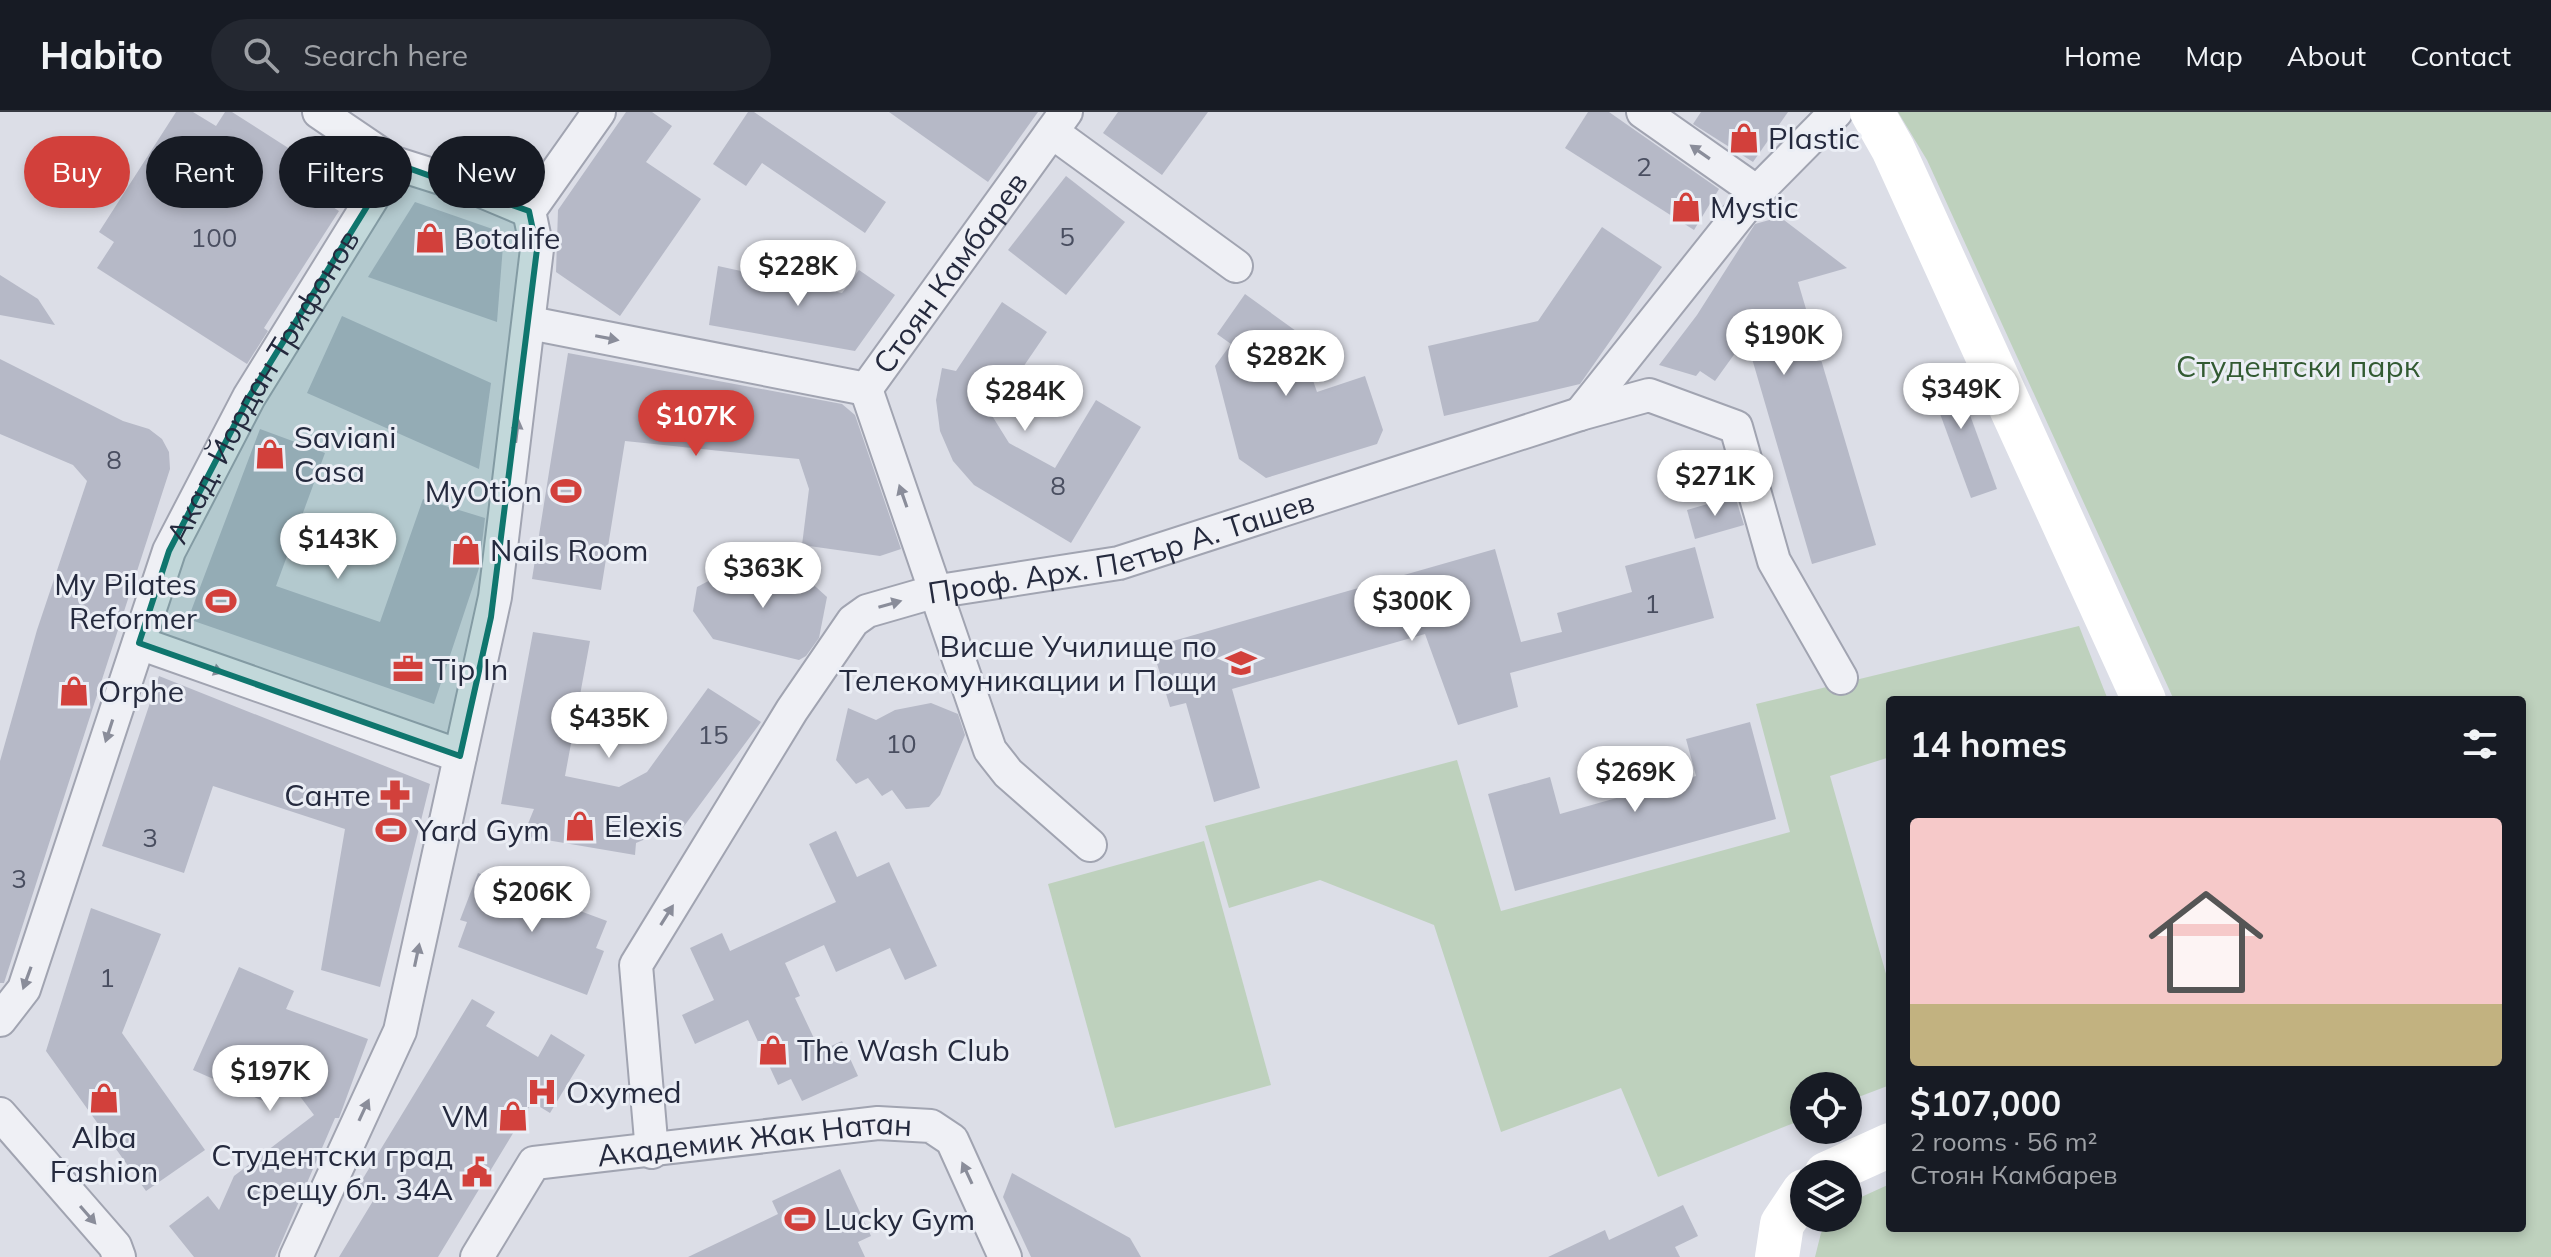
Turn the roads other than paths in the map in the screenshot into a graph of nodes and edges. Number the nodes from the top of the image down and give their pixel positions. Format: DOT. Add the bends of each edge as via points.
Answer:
graph roads {
  1 [pos="319,112"];
  2 [pos="599,112"];
  3 [pos="1643,112"];
  4 [pos="1836,112"];
  5 [pos="1872,112"];
  6 [pos="1059,122"];
  7 [pos="354,136"];
  8 [pos="412,169"];
  9 [pos="1757,192"];
  10 [pos="366,208"];
  11 [pos="529,211"];
  12 [pos="1236,266"];
  13 [pos="530,323"];
  14 [pos="866,389"];
  15 [pos="1580,414"];
  16 [pos="933,592"];
  17 [pos="139,643"];
  18 [pos="1841,678"];
  19 [pos="2142,696"];
  20 [pos="460,756"];
  21 [pos="1090,845"];
  22 [pos="0,1020"];
  23 [pos="0,1114"];
  24 [pos="1886,1147"];
  25 [pos="652,1152"];
  26 [pos="1857,1160"];
  27 [pos="1790,1212"];
  28 [pos="119,1257"];
  29 [pos="296,1257"];
  30 [pos="477,1257"];
  31 [pos="1005,1257"];
  32 [pos="1777,1257"];
  1 -- 7 [label="street"];
  2 -- 11 [label="street"];
  9 -- 3 [label="street, one-way"];
  4 -- 9 [label="street"];
  5 -- 19 [label="street"];
  6 -- 12 [label="street"];
  6 -- 14 [label="street, Стоян Камбарев"];
  8 -- 11 [label="street"];
  9 -- 15 [label="street"];
  10 -- 17 [label="street, Акад. Йордан Трифонов" via="249,397 169,551"];
  11 -- 13 [label="street" via="537,249"];
  13 -- 14 [label="street, Стоян Камбарев, one-way"];
  20 -- 13 [label="street, one-way" via="495,597"];
  16 -- 14 [label="street, one-way"];
  15 -- 16 [label="street, Проф. Арх. Петър А. Ташев" via="1119,563"];
  15 -- 18 [label="street, Проф. Арх. Петър А. Ташев" via="1649,395 1736,427 1774,561"];
  16 -- 21 [label="street" via="990,750 1008,773"];
  25 -- 16 [label="street, Проф. Арх. Петър А. Ташев, one-way" via="636,965 792,710 853,621 867,611"];
  17 -- 20 [label="street, one-way"];
  17 -- 22 [label="street, Акад. Йордан Трифонов, one-way" via="24,989"];
  29 -- 20 [label="street, one-way" via="400,1031"];
  23 -- 28 [label="street, one-way"];
  24 -- 26 [label="street"];
  25 -- 30 [label="street, Академик Жак Натан" via="534,1163"];
  31 -- 25 [label="street, Академик Жак Натан, one-way" via="952,1140 931,1126 878,1123"];
  27 -- 32 [label="street" via="1782,1224"];
}
